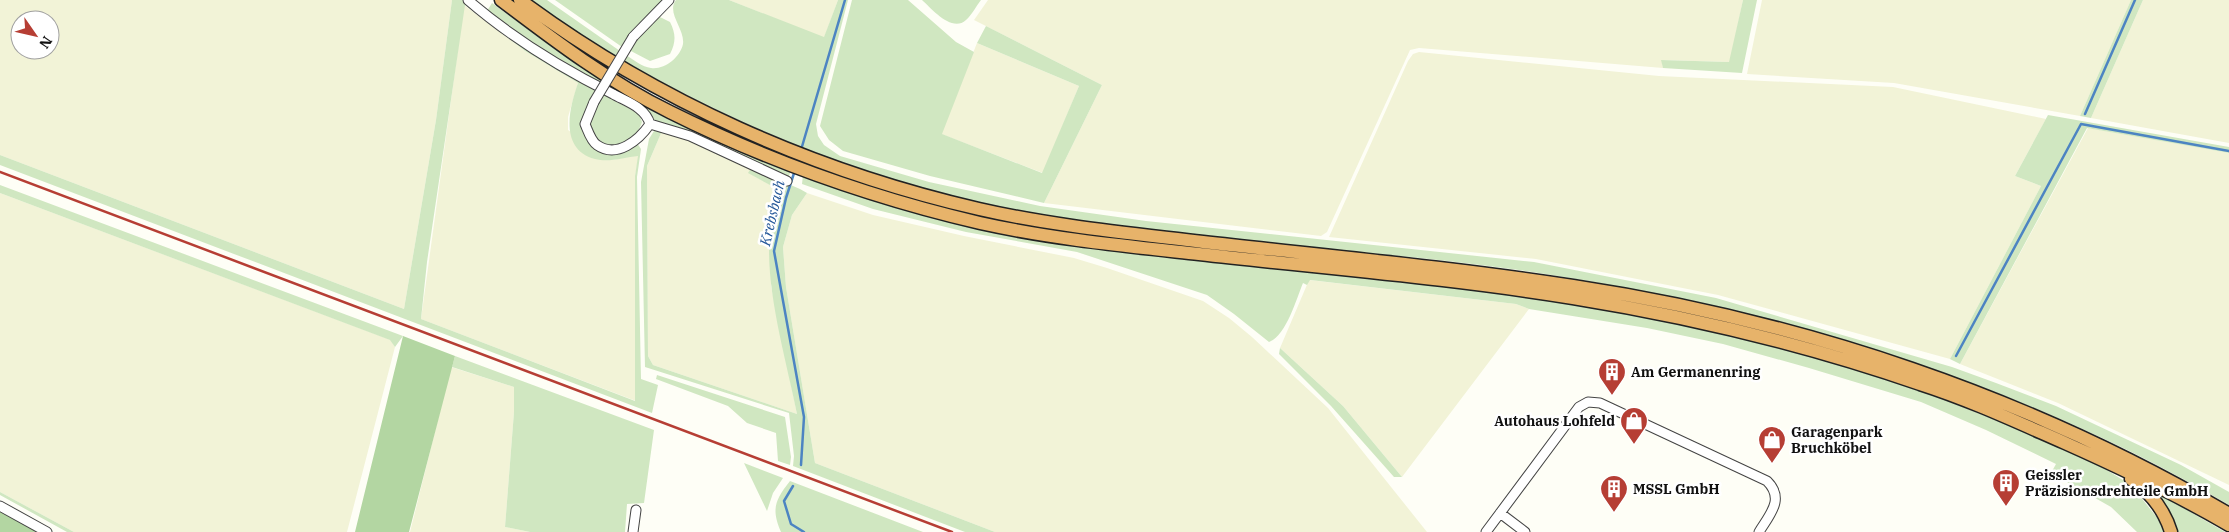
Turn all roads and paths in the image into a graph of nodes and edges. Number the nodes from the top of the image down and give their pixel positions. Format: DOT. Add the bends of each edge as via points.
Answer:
graph roads {
  1 [pos="468,0"];
  2 [pos="501,0"];
  3 [pos="520,0"];
  4 [pos="669,0"];
  5 [pos="650,124"];
  6 [pos="787,181"];
  7 [pos="2108,463"];
  8 [pos="0,506"];
  9 [pos="636,510"];
  10 [pos="1500,513"];
  11 [pos="2229,514"];
  12 [pos="2229,526"];
  13 [pos="47,532"];
  14 [pos="633,532"];
  15 [pos="1486,532"];
  16 [pos="1525,532"];
  17 [pos="1759,532"];
  18 [pos="2171,532"];
  1 -- 5 [label="street" via="527,46 643,110"];
  2 -- 7 [label="highway" via="555,41 668,111 810,173 942,213 1038,234 1515,289 1696,320 1783,341 1924,385"];
  3 -- 11 [label="highway" via="562,31 672,97 789,150 881,182 982,210 1043,221 1540,281 1740,318 1842,346 1985,396 2089,440"];
  4 -- 5 [label="street, bridge" via="633,37 594,102 586,124 596,145 608,149 625,147 642,136"];
  5 -- 6 [label="street" via="690,136"];
  7 -- 12 [label="highway" via="2168,491"];
  7 -- 18 [label="highway" via="2136,482 2155,501"];
  8 -- 13 [label="street"];
  9 -- 14 [label="street"];
  10 -- 15 [label="street"];
  10 -- 16 [label="street"];
  10 -- 17 [label="street" via="1579,407 1588,402 1600,403 1767,480 1775,488 1776,497 1774,507"];
}
